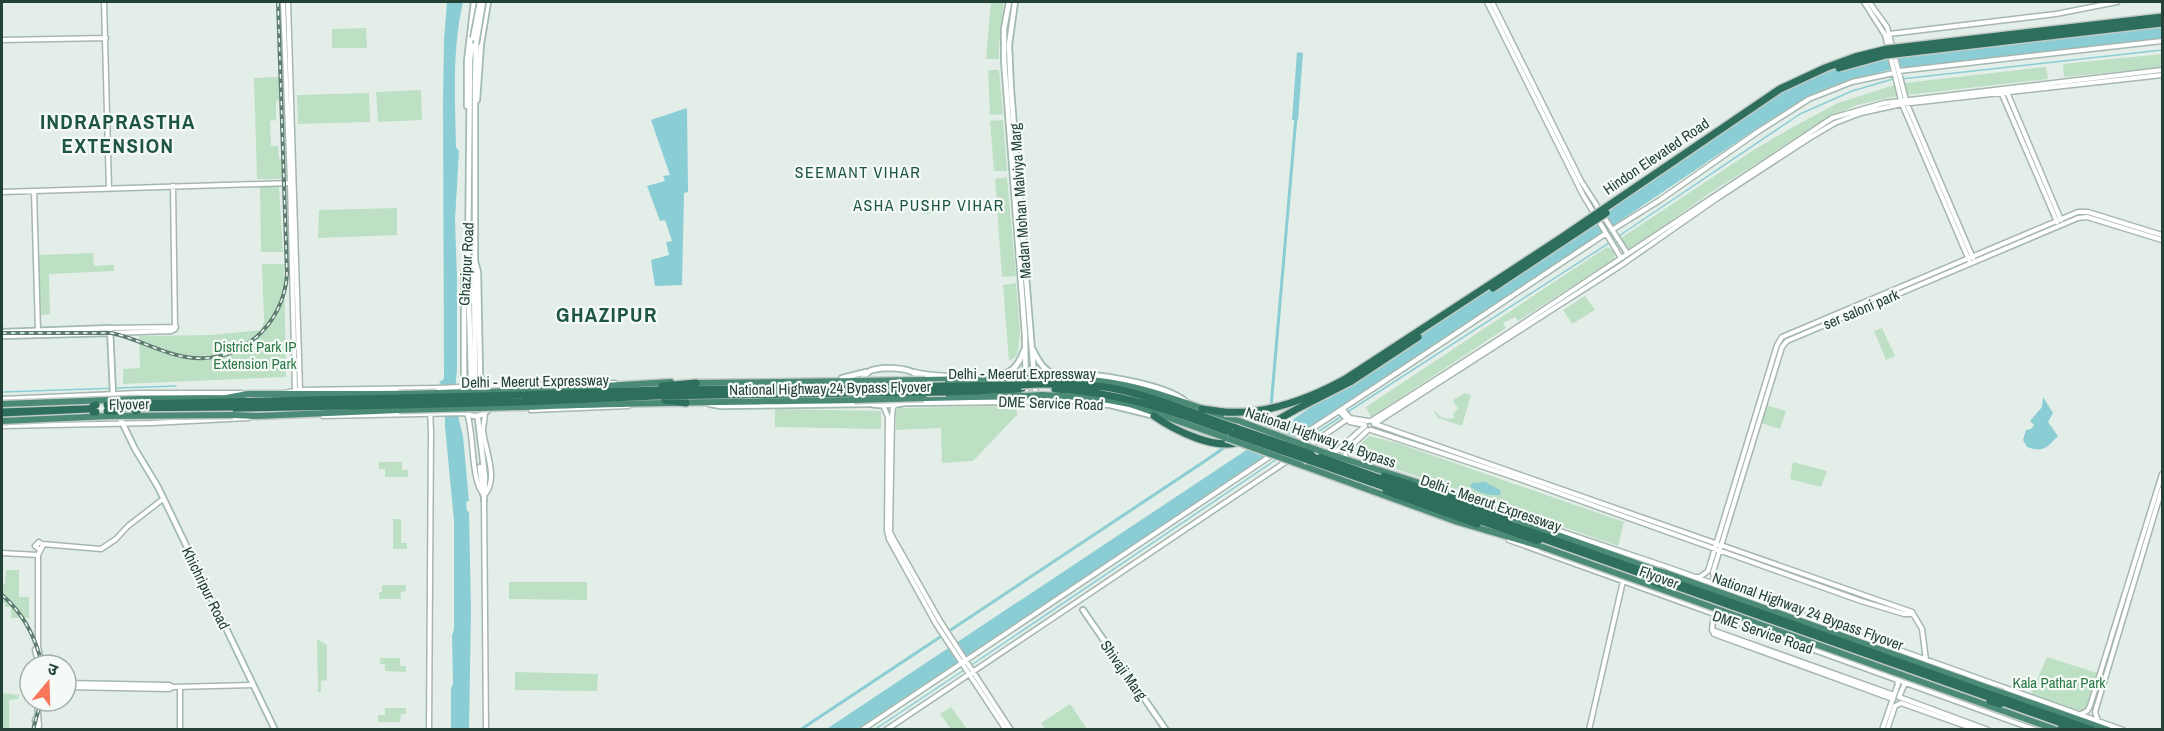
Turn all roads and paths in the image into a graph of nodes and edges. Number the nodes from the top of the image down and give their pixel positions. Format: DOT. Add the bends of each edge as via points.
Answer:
graph roads {
  1 [pos="104,2"];
  2 [pos="285,2"];
  3 [pos="474,2"];
  4 [pos="484,2"];
  5 [pos="1009,2"];
  6 [pos="1015,2"];
  7 [pos="1487,2"];
  8 [pos="1492,2"];
  9 [pos="1864,2"];
  10 [pos="1869,2"];
  11 [pos="2117,2"];
  12 [pos="473,11"];
  13 [pos="485,14"];
  14 [pos="2163,17"];
  15 [pos="2163,23"];
  16 [pos="1889,34"];
  17 [pos="106,38"];
  18 [pos="2,40"];
  19 [pos="2163,41"];
  20 [pos="1890,43"];
  21 [pos="1897,73"];
  22 [pos="2163,73"];
  23 [pos="2006,90"];
  24 [pos="2000,91"];
  25 [pos="1539,101"];
  26 [pos="1904,102"];
  27 [pos="472,135"];
  28 [pos="472,142"];
  29 [pos="1741,180"];
  30 [pos="292,183"];
  31 [pos="173,186"];
  32 [pos="109,189"];
  33 [pos="34,191"];
  34 [pos="2,192"];
  35 [pos="2060,223"];
  36 [pos="1613,231"];
  37 [pos="1605,234"];
  38 [pos="2163,235"];
  39 [pos="2163,240"];
  40 [pos="1624,248"];
  41 [pos="1617,252"];
  42 [pos="1627,254"];
  43 [pos="1621,258"];
  44 [pos="1972,260"];
  45 [pos="468,261"];
  46 [pos="475,261"];
  47 [pos="110,331"];
  48 [pos="38,333"];
  49 [pos="2,334"];
  50 [pos="1028,344"];
  51 [pos="871,370"];
  52 [pos="914,372"];
  53 [pos="696,383"];
  54 [pos="733,383"];
  55 [pos="637,384"];
  56 [pos="462,386"];
  57 [pos="485,386"];
  58 [pos="425,388"];
  59 [pos="113,390"];
  60 [pos="297,390"];
  61 [pos="139,393"];
  62 [pos="285,393"];
  63 [pos="248,394"];
  64 [pos="93,395"];
  65 [pos="607,396"];
  66 [pos="2,399"];
  67 [pos="522,399"];
  68 [pos="1026,400"];
  69 [pos="1036,400"];
  70 [pos="398,402"];
  71 [pos="704,402"];
  72 [pos="907,403"];
  73 [pos="2,404"];
  74 [pos="650,404"];
  75 [pos="686,404"];
  76 [pos="869,404"];
  77 [pos="882,404"];
  78 [pos="897,404"];
  79 [pos="1133,405"];
  80 [pos="1190,405"];
  81 [pos="2,409"];
  82 [pos="95,409"];
  83 [pos="1202,409"];
  84 [pos="486,411"];
  85 [pos="1342,412"];
  86 [pos="464,413"];
  87 [pos="302,414"];
  88 [pos="431,414"];
  89 [pos="2,416"];
  90 [pos="257,416"];
  91 [pos="1154,416"];
  92 [pos="476,419"];
  93 [pos="1346,419"];
  94 [pos="2,421"];
  95 [pos="119,422"];
  96 [pos="140,422"];
  97 [pos="94,423"];
  98 [pos="1369,425"];
  99 [pos="2,426"];
  100 [pos="1192,426"];
  101 [pos="1234,430"];
  102 [pos="1330,454"];
  103 [pos="1309,457"];
  104 [pos="1348,463"];
  105 [pos="1331,468"];
  106 [pos="2163,474"];
  107 [pos="1433,489"];
  108 [pos="2163,489"];
  109 [pos="484,493"];
  110 [pos="163,499"];
  111 [pos="484,500"];
  112 [pos="1428,509"];
  113 [pos="1501,512"];
  114 [pos="2149,525"];
  115 [pos="1491,532"];
  116 [pos="1543,533"];
  117 [pos="1520,534"];
  118 [pos="1718,548"];
  119 [pos="39,552"];
  120 [pos="2,553"];
  121 [pos="1658,573"];
  122 [pos="1694,577"];
  123 [pos="1623,581"];
  124 [pos="1715,585"];
  125 [pos="1652,592"];
  126 [pos="1859,594"];
  127 [pos="1856,599"];
  128 [pos="1083,610"];
  129 [pos="1714,615"];
  130 [pos="1913,615"];
  131 [pos="938,623"];
  132 [pos="36,653"];
  133 [pos="967,660"];
  134 [pos="1926,660"];
  135 [pos="962,663"];
  136 [pos="973,669"];
  137 [pos="969,672"];
  138 [pos="1897,680"];
  139 [pos="1906,683"];
  140 [pos="78,685"];
  141 [pos="253,685"];
  142 [pos="1996,685"];
  143 [pos="180,687"];
  144 [pos="2004,688"];
  145 [pos="1894,697"];
  146 [pos="2000,701"];
  147 [pos="1987,712"];
  148 [pos="37,713"];
  149 [pos="2080,714"];
  150 [pos="1942,715"];
  151 [pos="1994,715"];
  152 [pos="2098,721"];
  153 [pos="37,729"];
  154 [pos="180,729"];
  155 [pos="275,729"];
  156 [pos="429,729"];
  157 [pos="486,729"];
  158 [pos="862,729"];
  159 [pos="886,729"];
  160 [pos="1006,729"];
  161 [pos="1011,729"];
  162 [pos="1166,729"];
  163 [pos="1589,729"];
  164 [pos="1882,729"];
  165 [pos="1887,729"];
  166 [pos="1977,729"];
  167 [pos="1988,729"];
  168 [pos="2036,729"];
  169 [pos="2057,729"];
  170 [pos="2073,729"];
  171 [pos="2092,729"];
  172 [pos="2108,729"];
  173 [pos="2123,729"];
  1 -- 17 [label="street"];
  2 -- 30 [label="street"];
  3 -- 12 [label="main road"];
  4 -- 13 [label="main road"];
  4 -- 27 [label="main road, bridge" via="476,44"];
  4 -- 27 [label="main road, bridge" via="470,59"];
  5 -- 50 [label="main road, Madan Mohan Malviya Marg" via="1004,60"];
  6 -- 50 [label="main road, Madan Mohan Malviya Marg" via="1011,81"];
  7 -- 25 [label="street"];
  8 -- 25 [label="street"];
  9 -- 20 [label="street"];
  10 -- 16 [label="street"];
  11 -- 16 [label="street" via="2056,14"];
  12 -- 13 [label="main road"];
  12 -- 28 [label="main road" via="467,61 468,136"];
  13 -- 28 [label="main road"];
  14 -- 83 [label="highway, Hindon Elevated Road, bridge" via="1887,49 1825,68 1780,89 1347,378 1286,404 1224,412"];
  15 -- 91 [label="highway, Hindon Elevated Road, bridge" via="1886,55 1805,81 1368,370 1234,444 1220,445"];
  16 -- 20 [label="street"];
  17 -- 18 [label="street"];
  17 -- 32 [label="street"];
  19 -- 21 [label="street"];
  20 -- 21 [label="street, bridge"];
  21 -- 26 [label="street"];
  21 -- 36 [label="street" via="1852,82 1809,99"];
  22 -- 23 [label="street"];
  23 -- 24 [label="street"];
  23 -- 35 [label="street"];
  24 -- 26 [label="street"];
  24 -- 35 [label="street"];
  25 -- 36 [label="street, bridge" via="1581,182"];
  25 -- 37 [label="street, bridge"];
  26 -- 29 [label="street" via="1835,123"];
  26 -- 44 [label="street"];
  27 -- 28 [label="main road"];
  28 -- 45 [label="main road, Ghazipur Road"];
  28 -- 46 [label="main road, Ghazipur Road"];
  29 -- 42 [label="street"];
  29 -- 98 [label="street" via="1620,266"];
  30 -- 31 [label="street"];
  30 -- 60 [label="street" via="298,306"];
  31 -- 32 [label="street"];
  31 -- 47 [label="street" via="175,330"];
  32 -- 33 [label="street"];
  33 -- 34 [label="street"];
  33 -- 48 [label="street"];
  35 -- 38 [label="street" via="2078,212 2088,212"];
  35 -- 39 [label="street" via="2087,217"];
  35 -- 44 [label="street"];
  36 -- 40 [label="street"];
  37 -- 41 [label="street"];
  37 -- 85 [label="street"];
  40 -- 41 [label="street"];
  40 -- 42 [label="street"];
  41 -- 43 [label="street"];
  42 -- 43 [label="street"];
  43 -- 98 [label="street"];
  44 -- 118 [label="street" via="1779,340"];
  45 -- 46 [label="main road" via="473,379"];
  45 -- 56 [label="main road, Ghazipur Road" via="464,273 466,380"];
  46 -- 57 [label="main road, Ghazipur Road" via="480,375"];
  47 -- 48 [label="main road"];
  47 -- 59 [label="main road, Khichripur Road"];
  48 -- 49 [label="main road"];
  50 -- 52 [label="main road, DME Service Road" via="1017,365 1002,374 931,376"];
  50 -- 68 [label="main road, Madan Mohan Malviya Marg"];
  50 -- 69 [label="main road, Madan Mohan Malviya Marg"];
  50 -- 80 [label="main road, DME Service Road" via="1048,372 1135,382 1179,396"];
  51 -- 52 [label="main road" via="903,368"];
  51 -- 54 [label="main road" via="846,378"];
  51 -- 76 [label="main road" via="860,383 861,397"];
  52 -- 72 [label="main road" via="920,389 916,398"];
  53 -- 54 [label="highway"];
  53 -- 55 [label="highway"];
  53 -- 65 [label="highway"];
  54 -- 80 [label="highway, National Highway 24 Bypass Flyover, bridge" via="1099,380"];
  55 -- 57 [label="street"];
  55 -- 67 [label="highway"];
  56 -- 57 [label="main road" via="476,382"];
  56 -- 58 [label="street, bridge"];
  56 -- 86 [label="main road" via="457,396"];
  57 -- 84 [label="main road" via="493,399"];
  58 -- 60 [label="street"];
  58 -- 88 [label="street"];
  59 -- 61 [label="street"];
  59 -- 64 [label="street"];
  59 -- 95 [label="main road, Khichripur Road"];
  60 -- 62 [label="street"];
  61 -- 63 [label="street"];
  61 -- 96 [label="street" via="136,397"];
  62 -- 63 [label="highway, Flyover"];
  62 -- 70 [label="highway"];
  63 -- 73 [label="highway, Flyover, bridge" via="226,398"];
  64 -- 66 [label="street"];
  64 -- 97 [label="street"];
  65 -- 67 [label="highway, Delhi - Meerut Expressway"];
  65 -- 75 [label="highway"];
  65 -- 101 [label="highway, Delhi - Meerut Expressway, bridge" via="657,390 787,392 1040,386 1136,400"];
  67 -- 70 [label="highway, Delhi - Meerut Expressway, bridge"];
  67 -- 70 [label="highway, bridge"];
  67 -- 74 [label="highway"];
  68 -- 69 [label="main road, DME Service Road"];
  68 -- 72 [label="main road, DME Service Road"];
  69 -- 91 [label="main road, DME Service Road" via="1096,403"];
  70 -- 82 [label="highway, Delhi - Meerut Expressway, bridge"];
  70 -- 87 [label="highway, Flyover"];
  71 -- 75 [label="highway"];
  71 -- 76 [label="main road" via="722,406"];
  71 -- 79 [label="highway, National Highway 24 Bypass Flyover, bridge" via="1042,395 1097,398"];
  72 -- 78 [label="main road"];
  74 -- 75 [label="highway"];
  74 -- 84 [label="street"];
  76 -- 77 [label="main road"];
  77 -- 78 [label="main road"];
  77 -- 131 [label="street" via="888,417 887,531"];
  78 -- 131 [label="street" via="892,417 890,532"];
  79 -- 91 [label="highway"];
  79 -- 100 [label="highway"];
  80 -- 83 [label="highway, National Highway 24 Bypass"];
  81 -- 82 [label="highway, Delhi - Meerut Expressway"];
  82 -- 89 [label="highway, Delhi - Meerut Expressway"];
  83 -- 101 [label="highway, National Highway 24 Bypass"];
  84 -- 86 [label="main road" via="476,415"];
  84 -- 109 [label="street" via="483,432 490,485"];
  85 -- 93 [label="street"];
  85 -- 133 [label="street"];
  86 -- 88 [label="street"];
  86 -- 109 [label="street" via="471,429 478,488"];
  87 -- 88 [label="street"];
  87 -- 90 [label="highway, Flyover"];
  88 -- 156 [label="street"];
  90 -- 94 [label="highway, Flyover, bridge"];
  90 -- 96 [label="street"];
  91 -- 100 [label="main road, DME Service Road"];
  92 -- 109 [label="main road"];
  93 -- 98 [label="street"];
  93 -- 136 [label="street"];
  95 -- 96 [label="street"];
  95 -- 97 [label="street"];
  95 -- 110 [label="main road, Khichripur Road"];
  97 -- 99 [label="street"];
  98 -- 102 [label="street"];
  98 -- 104 [label="street" via="1346,451"];
  98 -- 118 [label="street"];
  98 -- 118 [label="street" via="1513,471"];
  100 -- 101 [label="highway"];
  101 -- 102 [label="highway, National Highway 24 Bypass, bridge"];
  101 -- 103 [label="highway, Delhi - Meerut Expressway, bridge"];
  101 -- 112 [label="highway, Flyover, bridge" via="1300,465"];
  102 -- 104 [label="highway, National Highway 24 Bypass"];
  103 -- 104 [label="highway, Delhi - Meerut Expressway"];
  103 -- 105 [label="highway, Delhi - Meerut Expressway"];
  104 -- 107 [label="highway"];
  104 -- 116 [label="highway, Delhi - Meerut Expressway"];
  105 -- 112 [label="highway"];
  105 -- 117 [label="highway, Delhi - Meerut Expressway"];
  106 -- 114 [label="street"];
  107 -- 113 [label="highway"];
  107 -- 116 [label="highway"];
  108 -- 114 [label="street"];
  109 -- 111 [label="main road"];
  110 -- 119 [label="street" via="101,549 39,542"];
  110 -- 141 [label="main road, Khichripur Road"];
  111 -- 157 [label="street"];
  112 -- 115 [label="highway, Flyover"];
  112 -- 117 [label="highway"];
  113 -- 116 [label="highway"];
  113 -- 121 [label="street, DME Service Road"];
  114 -- 149 [label="street" via="2090,706"];
  114 -- 152 [label="street" via="2095,711"];
  115 -- 123 [label="street, DME Service Road"];
  115 -- 169 [label="highway, Flyover, bridge"];
  116 -- 121 [label="highway, Delhi - Meerut Expressway"];
  117 -- 121 [label="highway, Delhi - Meerut Expressway"];
  118 -- 122 [label="street" via="1708,571"];
  118 -- 124 [label="street" via="1713,572"];
  118 -- 126 [label="street"];
  118 -- 127 [label="street"];
  119 -- 120 [label="street"];
  119 -- 132 [label="street"];
  121 -- 122 [label="street, DME Service Road"];
  121 -- 125 [label="street"];
  121 -- 146 [label="highway, Delhi - Meerut Expressway, bridge" via="1664,582"];
  121 -- 172 [label="highway, National Highway 24 Bypass Flyover, bridge"];
  122 -- 124 [label="street, DME Service Road"];
  123 -- 125 [label="street, DME Service Road"];
  123 -- 163 [label="street"];
  124 -- 134 [label="street, DME Service Road"];
  125 -- 129 [label="street, DME Service Road"];
  126 -- 127 [label="street"];
  126 -- 130 [label="street"];
  127 -- 130 [label="street"];
  128 -- 162 [label="main road, Shivaji Marg"];
  129 -- 138 [label="street, DME Service Road"];
  129 -- 145 [label="street" via="1713,631"];
  130 -- 134 [label="street" via="1922,628"];
  131 -- 133 [label="street"];
  131 -- 135 [label="street"];
  133 -- 135 [label="street"];
  133 -- 136 [label="street"];
  134 -- 142 [label="street, DME Service Road"];
  135 -- 137 [label="street"];
  135 -- 158 [label="street"];
  136 -- 137 [label="street"];
  136 -- 161 [label="street"];
  137 -- 159 [label="street"];
  137 -- 160 [label="street"];
  138 -- 139 [label="street, DME Service Road"];
  138 -- 145 [label="street"];
  139 -- 147 [label="street, DME Service Road"];
  139 -- 150 [label="street" via="1899,697"];
  140 -- 143 [label="street"];
  141 -- 143 [label="street"];
  141 -- 155 [label="main road, Khichripur Road"];
  142 -- 144 [label="street, DME Service Road"];
  142 -- 147 [label="street"];
  143 -- 154 [label="street"];
  144 -- 149 [label="street, DME Service Road"];
  144 -- 151 [label="street"];
  145 -- 164 [label="street"];
  146 -- 170 [label="highway, Delhi - Meerut Expressway"];
  146 -- 171 [label="highway, Delhi - Meerut Expressway"];
  147 -- 151 [label="street, DME Service Road"];
  148 -- 153 [label="street"];
  149 -- 152 [label="street, DME Service Road"];
  150 -- 165 [label="street" via="1898,704"];
  150 -- 166 [label="street"];
  150 -- 167 [label="street"];
  151 -- 168 [label="street, DME Service Road"];
  152 -- 173 [label="street"];
}
